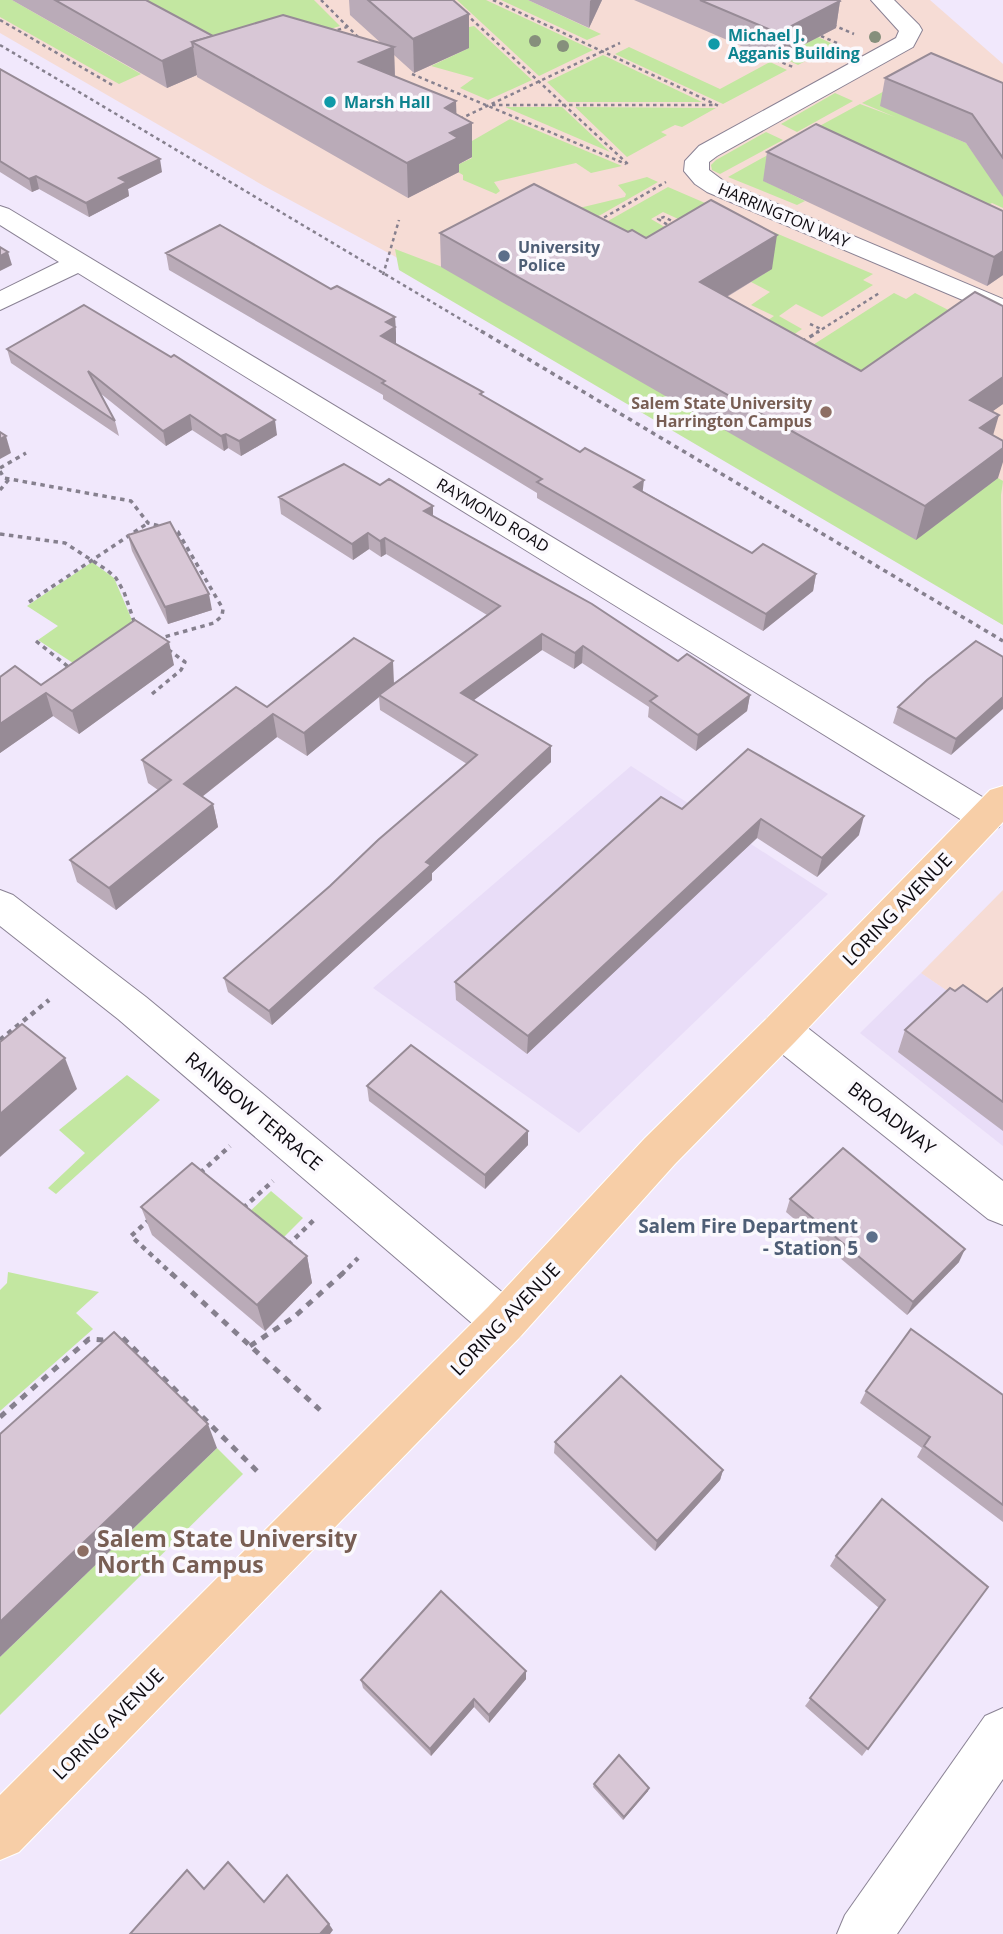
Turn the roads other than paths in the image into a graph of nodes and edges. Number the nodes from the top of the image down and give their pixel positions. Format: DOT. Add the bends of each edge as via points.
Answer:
graph roads {
  1 [pos="882,0"];
  2 [pos="0,214"];
  3 [pos="79,262"];
  4 [pos="0,302"];
  5 [pos="1003,309"];
  6 [pos="994,808"];
  7 [pos="0,905"];
  8 [pos="781,1030"];
  9 [pos="1003,1206"];
  10 [pos="503,1322"];
  11 [pos="1003,1734"];
  12 [pos="0,1833"];
  13 [pos="879,1928"];
  1 -- 5 [label="street, HARRINGTON WAY" via="911,30 905,42 708,151 695,163 696,170 716,187"];
  2 -- 3 [label="street, RAYMOND ROAD"];
  3 -- 4 [label="street"];
  3 -- 6 [label="street, RAYMOND ROAD"];
  6 -- 8 [label="highway, LORING AVENUE"];
  7 -- 10 [label="street, RAINBOW TERRACE" via="132,1008"];
  8 -- 9 [label="street, BROADWAY"];
  8 -- 10 [label="highway, LORING AVENUE" via="660,1151"];
  10 -- 12 [label="highway, LORING AVENUE"];
  11 -- 13 [label="street"];
}
